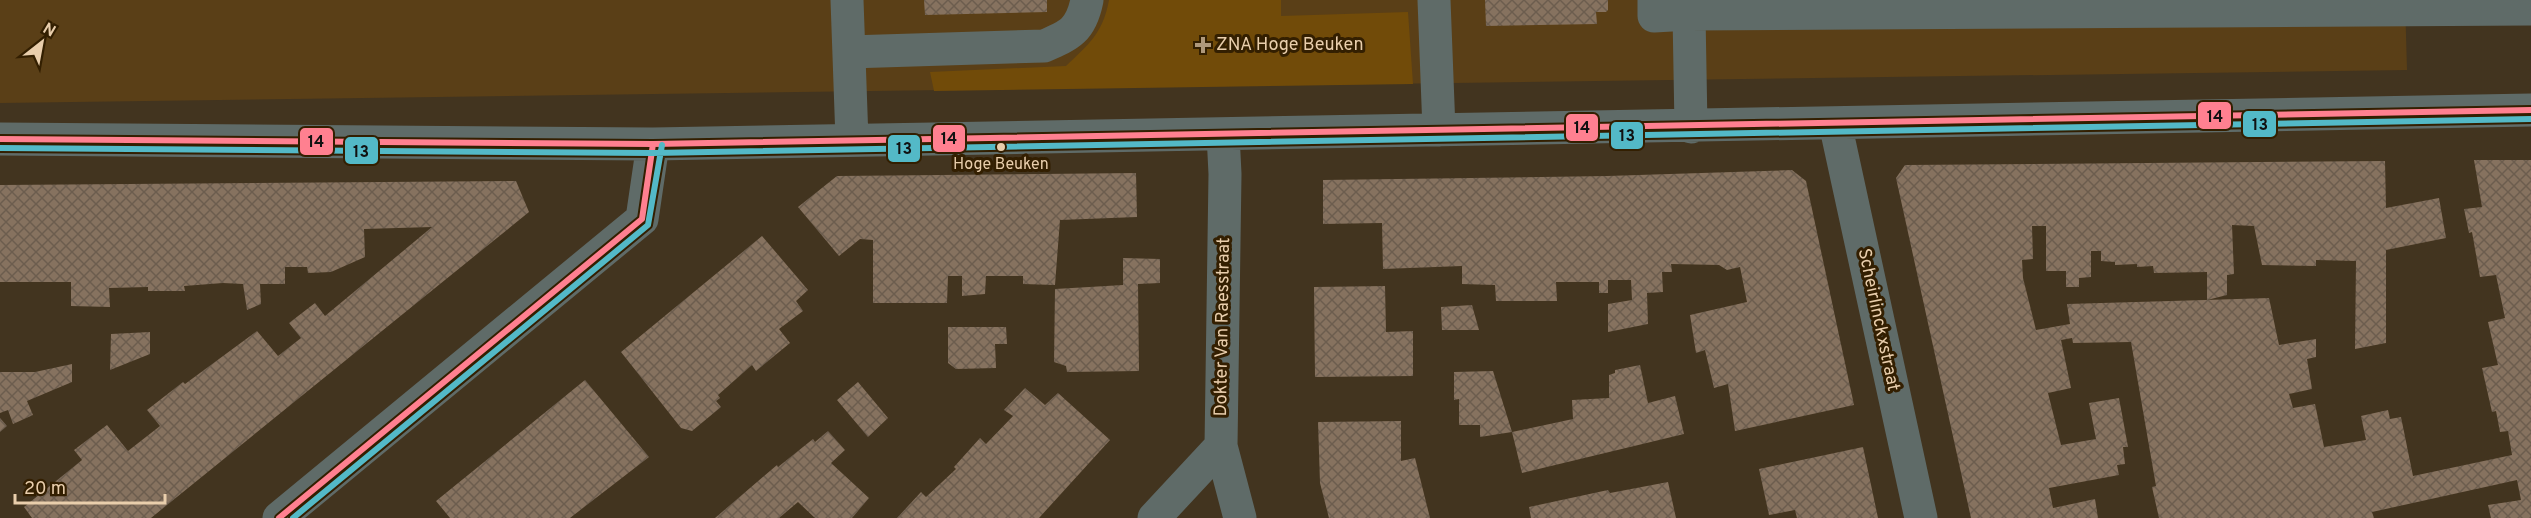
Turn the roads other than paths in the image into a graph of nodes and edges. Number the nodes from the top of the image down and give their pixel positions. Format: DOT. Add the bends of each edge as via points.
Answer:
graph roads {
  1 [pos="847,0"];
  2 [pos="1088,0"];
  3 [pos="1434,0"];
  4 [pos="1654,0"];
  5 [pos="2531,9"];
  6 [pos="1689,14"];
  7 [pos="849,52"];
  8 [pos="2531,110"];
  9 [pos="1835,123"];
  10 [pos="1691,127"];
  11 [pos="1439,130"];
  12 [pos="1224,134"];
  13 [pos="0,139"];
  14 [pos="852,140"];
  15 [pos="653,144"];
  16 [pos="1221,446"];
  17 [pos="279,518"];
  18 [pos="1154,518"];
  19 [pos="1240,518"];
  20 [pos="1921,518"];
  1 -- 7 [label="street"];
  2 -- 7 [label="street" via="1083,19 1065,37 1044,46"];
  3 -- 11 [label="street"];
  4 -- 6 [label="street" via="1654,16"];
  5 -- 6 [label="street"];
  6 -- 10 [label="street"];
  7 -- 14 [label="street"];
  8 -- 9 [label="street"];
  9 -- 10 [label="street"];
  9 -- 20 [label="street, Scheirlinckxstraat"];
  10 -- 11 [label="street"];
  11 -- 12 [label="street"];
  12 -- 14 [label="street"];
  12 -- 16 [label="street, Dokter Van Raesstraat"];
  13 -- 15 [label="street"];
  14 -- 15 [label="street"];
  15 -- 17 [label="street" via="642,219"];
  16 -- 18 [label="street"];
  16 -- 19 [label="street, Dokter Van Raesstraat"];
}
